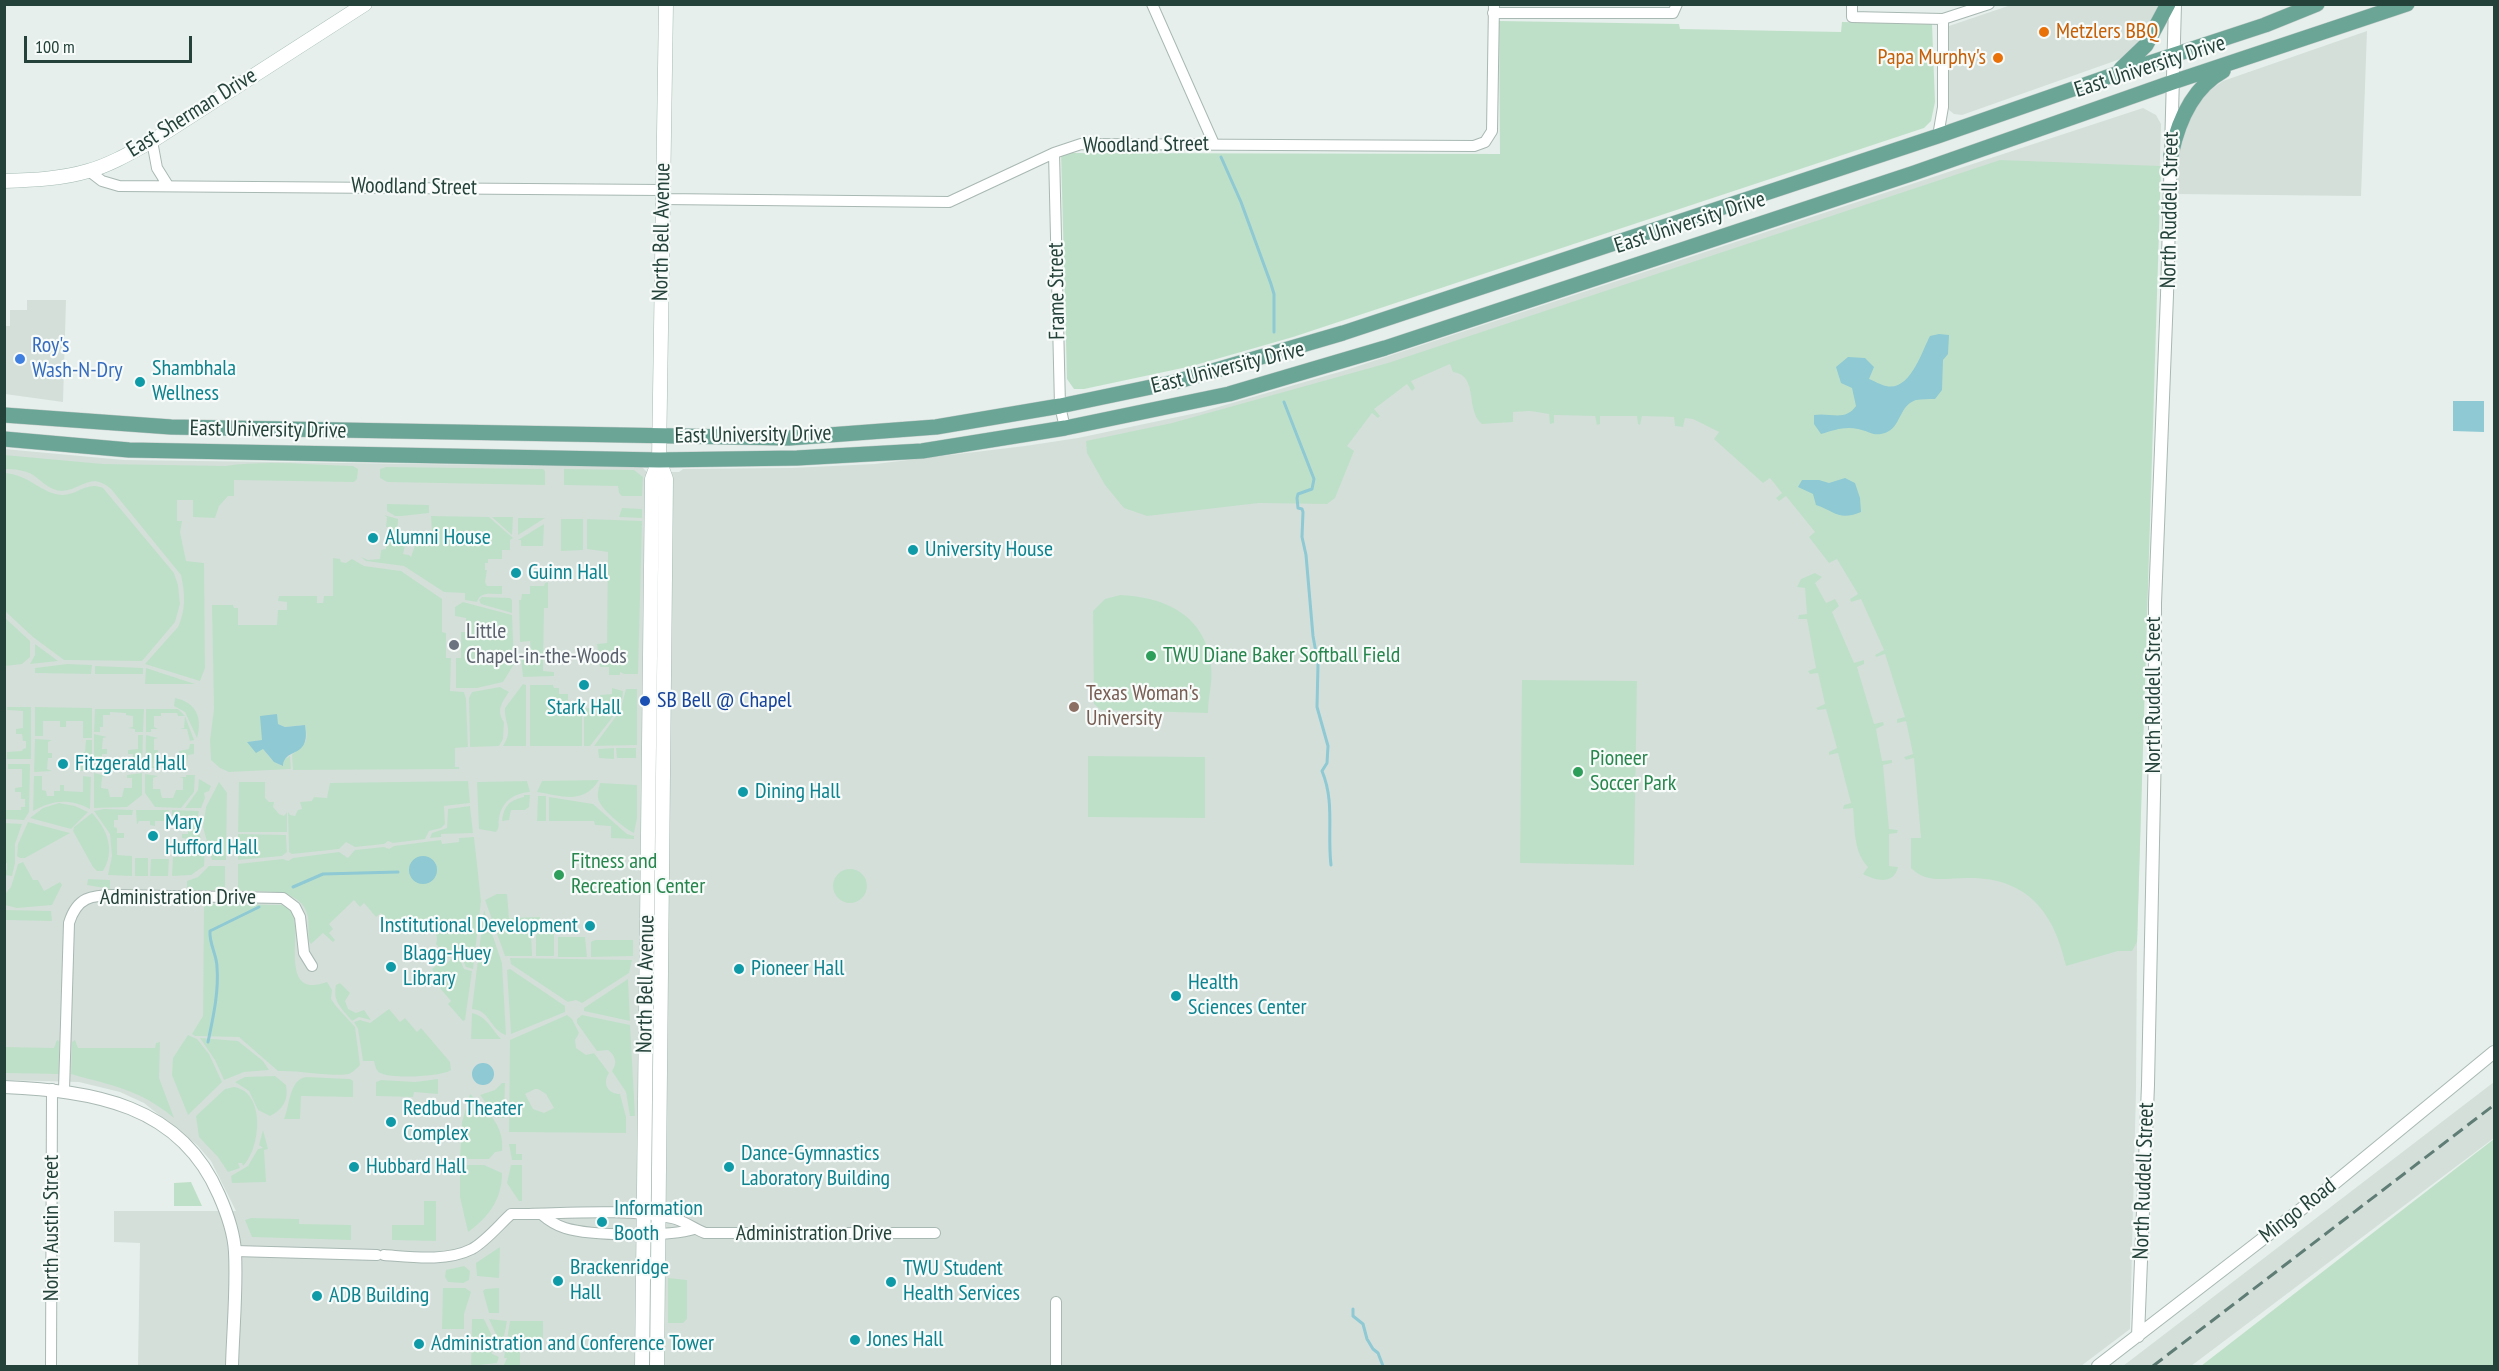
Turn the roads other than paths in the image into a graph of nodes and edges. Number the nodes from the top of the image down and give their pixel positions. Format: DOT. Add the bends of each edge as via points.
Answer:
graph roads {
  1 [pos="365,4"];
  2 [pos="666,4"];
  3 [pos="1152,4"];
  4 [pos="1852,4"];
  5 [pos="1989,4"];
  6 [pos="2168,4"];
  7 [pos="2175,4"];
  8 [pos="2317,4"];
  9 [pos="2407,4"];
  10 [pos="1493,9"];
  11 [pos="1675,9"];
  12 [pos="1943,19"];
  13 [pos="2175,55"];
  14 [pos="2246,59"];
  15 [pos="2115,74"];
  16 [pos="2173,82"];
  17 [pos="1938,136"];
  18 [pos="152,141"];
  19 [pos="1214,144"];
  20 [pos="1054,153"];
  21 [pos="2171,155"];
  22 [pos="89,171"];
  23 [pos="4,181"];
  24 [pos="167,184"];
  25 [pos="662,195"];
  26 [pos="1060,406"];
  27 [pos="4,415"];
  28 [pos="1065,428"];
  29 [pos="660,437"];
  30 [pos="4,439"];
  31 [pos="659,460"];
  32 [pos="312,966"];
  33 [pos="2494,1052"];
  34 [pos="4,1088"];
  35 [pos="58,1090"];
  36 [pos="541,1214"];
  37 [pos="644,1215"];
  38 [pos="659,1216"];
  39 [pos="694,1229"];
  40 [pos="935,1233"];
  41 [pos="644,1234"];
  42 [pos="658,1235"];
  43 [pos="235,1251"];
  44 [pos="1056,1302"];
  45 [pos="2138,1336"];
  46 [pos="51,1366"];
  47 [pos="232,1366"];
  48 [pos="642,1366"];
  49 [pos="657,1366"];
  50 [pos="1056,1366"];
  51 [pos="2098,1366"];
  1 -- 18 [label="main road, East Sherman Drive"];
  2 -- 25 [label="main road, North Bell Avenue"];
  3 -- 19 [label="street"];
  4 -- 12 [label="street" via="1852,17"];
  5 -- 12 [label="street"];
  6 -- 15 [label="main road" via="2146,45"];
  7 -- 13 [label="street, North Ruddell Street"];
  8 -- 13 [label="main road, East University Drive"];
  9 -- 14 [label="main road, East University Drive"];
  10 -- 11 [label="street"];
  10 -- 19 [label="street, Woodland Street" via="1492,131 1485,142 1474,146"];
  12 -- 17 [label="street" via="1943,106"];
  13 -- 15 [label="main road, East University Drive"];
  13 -- 16 [label="street, North Ruddell Street"];
  14 -- 16 [label="main road, East University Drive"];
  14 -- 21 [label="main road" via="2219,73 2197,93 2179,124"];
  15 -- 17 [label="main road, East University Drive"];
  16 -- 21 [label="street, North Ruddell Street"];
  16 -- 28 [label="main road, East University Drive" via="1914,173 1384,348 1229,394"];
  17 -- 26 [label="main road, East University Drive" via="1343,333 1175,382"];
  18 -- 22 [label="main road, East Sherman Drive"];
  18 -- 24 [label="street" via="157,168"];
  19 -- 20 [label="street, Woodland Street" via="1081,144"];
  20 -- 25 [label="street, Woodland Street" via="949,201"];
  20 -- 26 [label="street, Frame Street"];
  21 -- 45 [label="street, North Ruddell Street" via="2155,603 2149,1039"];
  22 -- 23 [label="main road, East Sherman Drive" via="41,180"];
  22 -- 24 [label="street, Woodland Street" via="102,181 119,186"];
  24 -- 25 [label="street, Woodland Street"];
  25 -- 29 [label="main road, North Bell Avenue"];
  26 -- 28 [label="street, Frame Street"];
  26 -- 29 [label="main road, East University Drive" via="924,428 789,438"];
  27 -- 29 [label="main road, East University Drive" via="171,427"];
  28 -- 31 [label="main road, East University Drive" via="922,451"];
  29 -- 31 [label="main road, North Bell Avenue"];
  30 -- 31 [label="main road, East University Drive" via="129,450"];
  31 -- 37 [label="main road, North Bell Avenue" via="652,479"];
  31 -- 38 [label="main road, North Bell Avenue" via="666,478"];
  32 -- 35 [label="street, Administration Drive" via="304,953 300,917 284,898 89,898 78,904 69,923"];
  33 -- 45 [label="street, Mingo Road" via="2326,1190"];
  34 -- 35 [label="street"];
  35 -- 43 [label="street" via="132,1108 181,1140 215,1185"];
  35 -- 46 [label="street, North Austin Street"];
  36 -- 37 [label="street, Administration Drive"];
  36 -- 41 [label="street, Administration Drive" via="565,1228"];
  36 -- 43 [label="street, Administration Drive" via="511,1214 474,1248 432,1257"];
  37 -- 38 [label="street, Administration Drive"];
  37 -- 41 [label="main road, North Bell Avenue"];
  38 -- 39 [label="street, Administration Drive"];
  38 -- 42 [label="main road, North Bell Avenue"];
  39 -- 40 [label="street, Administration Drive" via="705,1233"];
  39 -- 42 [label="street, Administration Drive"];
  41 -- 42 [label="street, Administration Drive"];
  41 -- 48 [label="main road, North Bell Avenue"];
  42 -- 49 [label="main road, North Bell Avenue"];
  43 -- 47 [label="street"];
  44 -- 50 [label="street"];
  45 -- 51 [label="street, Mingo Road"];
}
